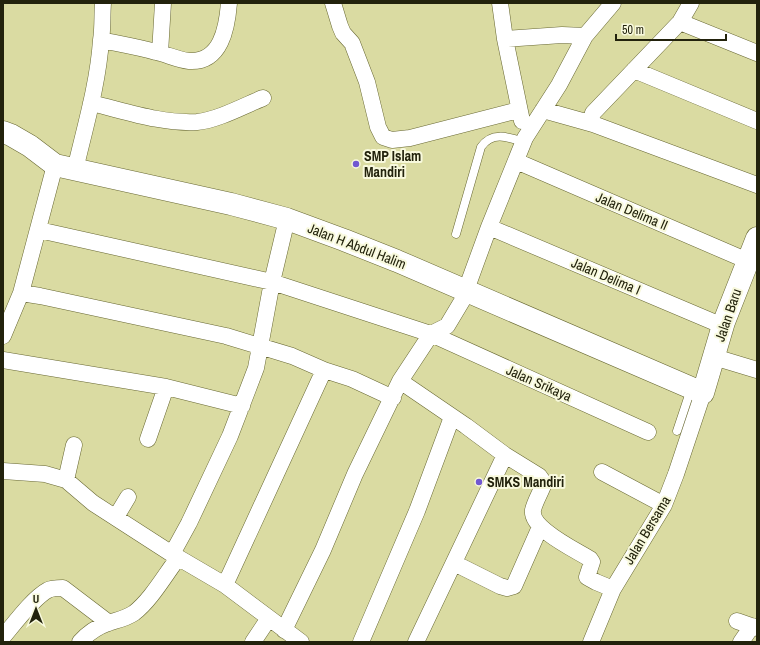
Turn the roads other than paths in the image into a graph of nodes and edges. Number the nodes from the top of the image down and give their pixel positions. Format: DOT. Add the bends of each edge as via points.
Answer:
graph roads {
  1 [pos="103,3"];
  2 [pos="163,3"];
  3 [pos="229,3"];
  4 [pos="333,3"];
  5 [pos="500,3"];
  6 [pos="612,3"];
  7 [pos="691,3"];
  8 [pos="680,22"];
  9 [pos="585,36"];
  10 [pos="505,39"];
  11 [pos="102,40"];
  12 [pos="160,53"];
  13 [pos="757,53"];
  14 [pos="634,70"];
  15 [pos="263,98"];
  16 [pos="91,103"];
  17 [pos="519,110"];
  18 [pos="543,110"];
  19 [pos="757,121"];
  20 [pos="593,124"];
  21 [pos="3,132"];
  22 [pos="524,140"];
  23 [pos="516,161"];
  24 [pos="65,168"];
  25 [pos="757,185"];
  26 [pos="287,219"];
  27 [pos="489,227"];
  28 [pos="39,230"];
  29 [pos="456,234"];
  30 [pos="757,238"];
  31 [pos="748,261"];
  32 [pos="272,282"];
  33 [pos="466,291"];
  34 [pos="21,293"];
  35 [pos="723,326"];
  36 [pos="431,334"];
  37 [pos="3,336"];
  38 [pos="261,347"];
  39 [pos="714,357"];
  40 [pos="3,360"];
  41 [pos="324,370"];
  42 [pos="757,370"];
  43 [pos="400,381"];
  44 [pos="166,387"];
  45 [pos="697,390"];
  46 [pos="393,398"];
  47 [pos="242,406"];
  48 [pos="452,417"];
  49 [pos="677,431"];
  50 [pos="648,432"];
  51 [pos="148,439"];
  52 [pos="74,446"];
  53 [pos="505,455"];
  54 [pos="3,471"];
  55 [pos="602,472"];
  56 [pos="66,480"];
  57 [pos="128,498"];
  58 [pos="664,505"];
  59 [pos="116,517"];
  60 [pos="540,527"];
  61 [pos="175,556"];
  62 [pos="454,563"];
  63 [pos="225,585"];
  64 [pos="613,589"];
  65 [pos="269,618"];
  66 [pos="736,621"];
  67 [pos="109,622"];
  68 [pos="755,627"];
  69 [pos="284,630"];
  70 [pos="3,637"];
  71 [pos="80,642"];
  72 [pos="253,642"];
  73 [pos="301,642"];
  74 [pos="361,642"];
  75 [pos="416,642"];
  76 [pos="591,642"];
  77 [pos="741,642"];
  1 -- 11 [label="street"];
  2 -- 12 [label="street"];
  3 -- 12 [label="street" via="228,22 221,43 210,56 198,61 187,61"];
  4 -- 17 [label="street" via="340,26 352,42 367,82 378,127 383,137 392,140 410,138"];
  5 -- 10 [label="street"];
  6 -- 9 [label="street"];
  7 -- 8 [label="street"];
  8 -- 13 [label="street"];
  8 -- 14 [label="street"];
  9 -- 10 [label="street"];
  9 -- 18 [label="street"];
  10 -- 17 [label="street"];
  11 -- 12 [label="street"];
  11 -- 16 [label="street"];
  14 -- 19 [label="street"];
  14 -- 20 [label="street" via="593,113"];
  15 -- 16 [label="street" via="215,118 198,122 173,121"];
  16 -- 24 [label="street"];
  17 -- 22 [label="street"];
  18 -- 20 [label="street"];
  18 -- 22 [label="street"];
  20 -- 25 [label="street"];
  21 -- 24 [label="street, Jalan H Abdul Halim"];
  22 -- 23 [label="street"];
  22 -- 29 [label="lane" via="498,136 486,140 481,147"];
  23 -- 27 [label="street"];
  23 -- 31 [label="street, Jalan Delima II"];
  24 -- 26 [label="street, Jalan H Abdul Halim" via="231,204"];
  24 -- 28 [label="street"];
  26 -- 32 [label="street"];
  26 -- 33 [label="street, Jalan H Abdul Halim"];
  27 -- 33 [label="street"];
  27 -- 35 [label="street, Jalan Delima I"];
  28 -- 32 [label="street, Jalan Srikaya"];
  28 -- 34 [label="street"];
  30 -- 31 [label="street, Jalan Baru"];
  31 -- 35 [label="street, Jalan Baru"];
  32 -- 36 [label="street, Jalan Srikaya"];
  32 -- 38 [label="street"];
  33 -- 36 [label="street" via="447,326"];
  33 -- 45 [label="street, Jalan H Abdul Halim"];
  34 -- 37 [label="street"];
  34 -- 38 [label="street" via="189,327"];
  35 -- 39 [label="street, Jalan Baru"];
  36 -- 43 [label="street"];
  36 -- 50 [label="street, Jalan Srikaya"];
  38 -- 41 [label="street" via="292,356"];
  38 -- 47 [label="street"];
  39 -- 42 [label="street"];
  39 -- 45 [label="street, Jalan Baru"];
  40 -- 44 [label="street"];
  41 -- 46 [label="street" via="352,379"];
  41 -- 63 [label="street"];
  43 -- 46 [label="street"];
  43 -- 48 [label="street"];
  44 -- 47 [label="street"];
  44 -- 51 [label="street"];
  45 -- 49 [label="lane"];
  45 -- 58 [label="street, Jalan Bersama" via="676,474"];
  46 -- 69 [label="street" via="354,474 323,550"];
  47 -- 61 [label="street"];
  48 -- 53 [label="street"];
  48 -- 74 [label="street" via="417,511"];
  52 -- 56 [label="street"];
  53 -- 60 [label="street" via="539,476 544,483 533,510 534,520"];
  53 -- 62 [label="street"];
  54 -- 56 [label="street" via="45,474"];
  55 -- 58 [label="street"];
  56 -- 59 [label="street" via="93,503"];
  57 -- 59 [label="street"];
  58 -- 64 [label="street, Jalan Bersama"];
  59 -- 61 [label="street"];
  60 -- 62 [label="street" via="514,586 500,586"];
  60 -- 64 [label="street" via="590,558 592,562 587,577"];
  61 -- 63 [label="street"];
  61 -- 67 [label="street" via="143,605 120,620"];
  62 -- 75 [label="street"];
  63 -- 65 [label="street"];
  64 -- 76 [label="street, Jalan Bersama"];
  65 -- 69 [label="street"];
  65 -- 72 [label="street"];
  66 -- 68 [label="street"];
  67 -- 70 [label="street" via="63,588 56,588 48,590 38,598"];
  67 -- 71 [label="street" via="86,634"];
  68 -- 77 [label="street"];
  69 -- 73 [label="street"];
}
